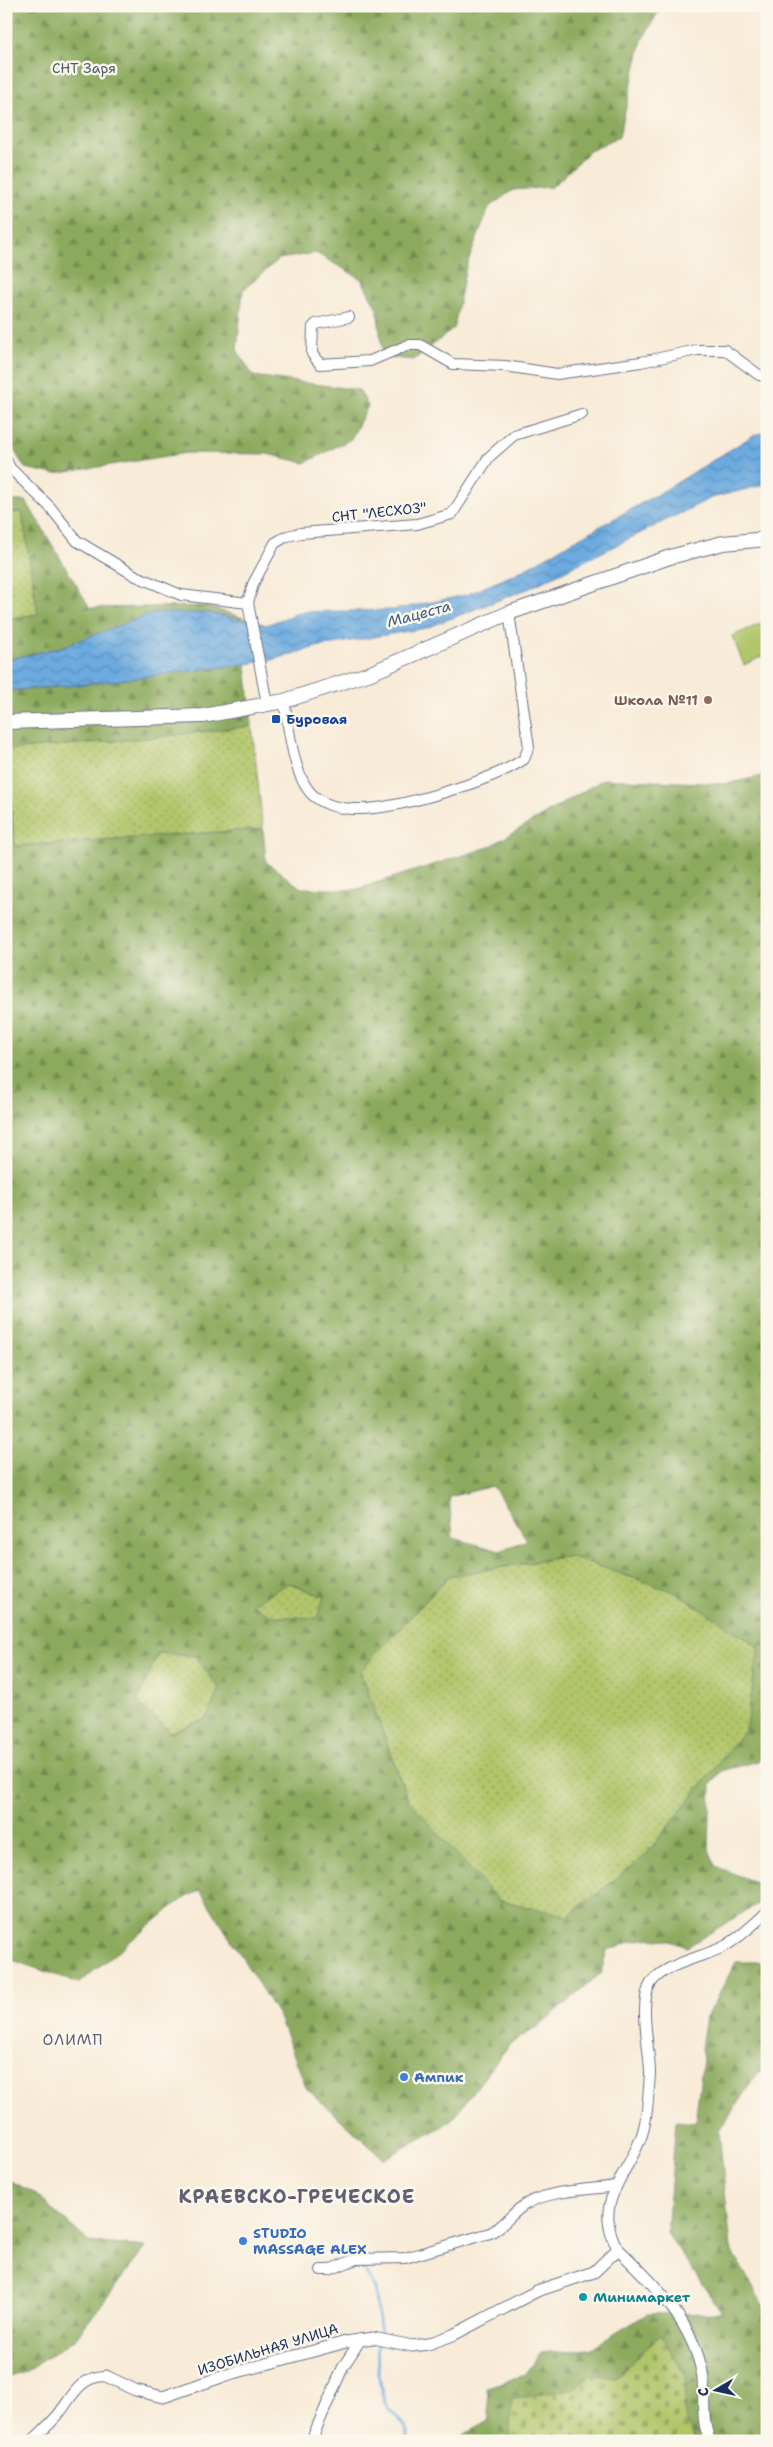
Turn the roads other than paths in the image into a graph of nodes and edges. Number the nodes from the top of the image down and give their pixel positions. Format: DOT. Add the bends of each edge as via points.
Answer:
graph roads {
  1 [pos="349,317"];
  2 [pos="767,377"];
  3 [pos="582,414"];
  4 [pos="8,464"];
  5 [pos="767,539"];
  6 [pos="248,608"];
  7 [pos="509,613"];
  8 [pos="284,701"];
  9 [pos="267,704"];
  10 [pos="6,722"];
  11 [pos="767,1912"];
  12 [pos="616,2186"];
  13 [pos="618,2249"];
  14 [pos="321,2270"];
  15 [pos="361,2339"];
  16 [pos="106,2376"];
  17 [pos="32,2441"];
  18 [pos="311,2441"];
  19 [pos="710,2441"];
  1 -- 2 [label="street" via="313,327 314,360 320,364 370,361 408,345 420,345 462,366 505,366 557,374 697,350 725,350"];
  3 -- 6 [label="street, СНТ \"ЛЕСХОЗ\"" via="514,435 489,458 452,514 417,524 287,536 276,543 253,584"];
  4 -- 6 [label="street" via="50,507 77,541 128,572 181,595"];
  5 -- 7 [label="main road" via="692,550"];
  6 -- 9 [label="street"];
  7 -- 8 [label="main road" via="371,673"];
  7 -- 8 [label="street" via="529,747 524,759 517,764 487,777 379,808 353,810 330,806 313,796 301,777"];
  8 -- 9 [label="main road"];
  9 -- 10 [label="main road" via="173,718"];
  11 -- 12 [label="street" via="727,1945 662,1973 650,1984 646,1999 650,2072 645,2123 637,2148"];
  12 -- 13 [label="street" via="608,2213"];
  12 -- 14 [label="street" via="529,2202 498,2229 417,2255 395,2259 356,2259"];
  13 -- 15 [label="street, ИЗОБИЛЬНАЯ УЛИЦА" via="594,2272 537,2291 441,2340 412,2346 382,2339"];
  13 -- 19 [label="street" via="656,2286 688,2333 701,2370"];
  15 -- 16 [label="street, ИЗОБИЛЬНАЯ УЛИЦА" via="306,2352 163,2397 135,2390"];
  15 -- 18 [label="street" via="342,2367"];
  16 -- 17 [label="street" via="92,2377 82,2384"];
}
